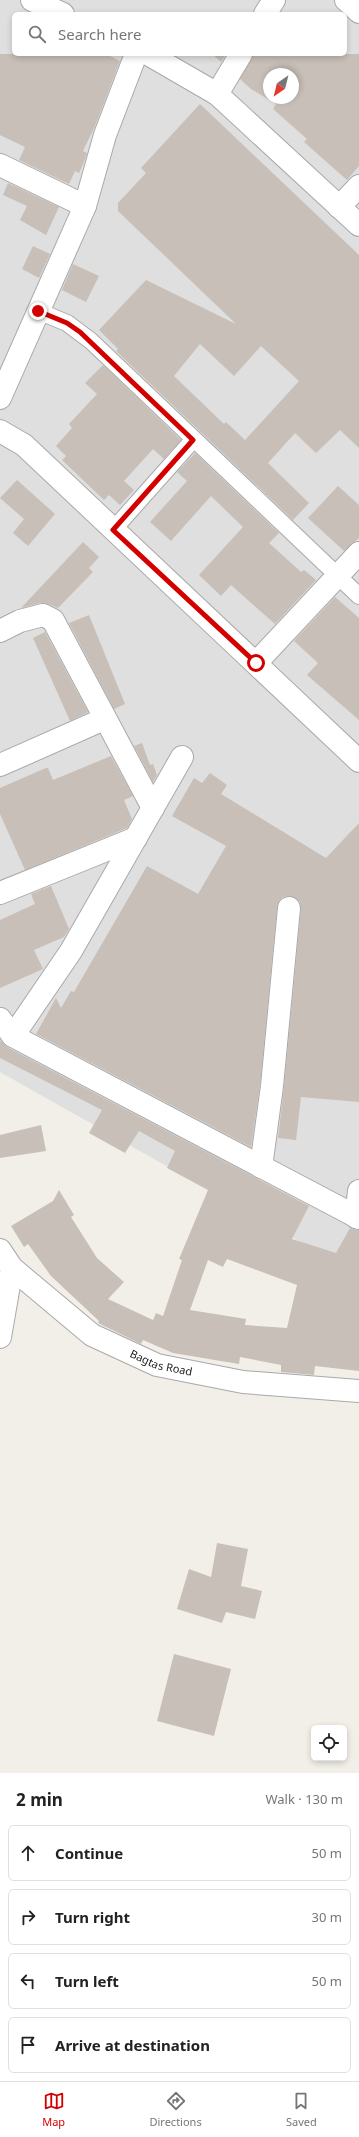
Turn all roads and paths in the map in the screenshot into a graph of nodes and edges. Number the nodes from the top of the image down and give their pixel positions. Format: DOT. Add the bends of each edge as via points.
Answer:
graph roads {
  1 [pos="32,0"];
  2 [pos="274,0"];
  3 [pos="346,0"];
  4 [pos="59,12"];
  5 [pos="266,12"];
  6 [pos="359,12"];
  7 [pos="135,56"];
  8 [pos="152,56"];
  9 [pos="240,56"];
  10 [pos="218,94"];
  11 [pos="0,165"];
  12 [pos="359,186"];
  13 [pos="85,206"];
  14 [pos="339,207"];
  15 [pos="359,225"];
  16 [pos="38,311"];
  17 [pos="0,398"];
  18 [pos="0,431"];
  19 [pos="193,440"];
  20 [pos="113,530"];
  21 [pos="359,553"];
  22 [pos="338,576"];
  23 [pos="359,596"];
  24 [pos="0,631"];
  25 [pos="256,663"];
  26 [pos="104,719"];
  27 [pos="182,757"];
  28 [pos="359,761"];
  29 [pos="0,765"];
  30 [pos="153,808"];
  31 [pos="136,838"];
  32 [pos="0,894"];
  33 [pos="289,908"];
  34 [pos="6,1028"];
  35 [pos="261,1167"];
  36 [pos="359,1191"];
  37 [pos="358,1217"];
  38 [pos="0,1250"];
  39 [pos="12,1268"];
  40 [pos="0,1337"];
  41 [pos="359,1391"];
  1 -- 4 [label="street"];
  2 -- 5 [label="street"];
  3 -- 6 [label="street"];
  7 -- 13 [label="street" via="105,135"];
  8 -- 10 [label="street"];
  9 -- 10 [label="street"];
  10 -- 14 [label="street"];
  11 -- 13 [label="street"];
  12 -- 14 [label="street"];
  13 -- 16 [label="street"];
  14 -- 15 [label="street"];
  16 -- 17 [label="street"];
  16 -- 19 [label="lane" via="67,323 80,332"];
  18 -- 20 [label="street" via="24,445"];
  19 -- 20 [label="lane"];
  19 -- 22 [label="lane"];
  20 -- 25 [label="street"];
  21 -- 22 [label="street"];
  22 -- 23 [label="lane"];
  22 -- 25 [label="street"];
  24 -- 26 [label="street" via="20,621 44,615 53,620"];
  25 -- 28 [label="street"];
  26 -- 29 [label="street"];
  26 -- 30 [label="street"];
  27 -- 30 [label="street"];
  30 -- 31 [label="street"];
  31 -- 32 [label="street"];
  31 -- 34 [label="street" via="71,951"];
  33 -- 35 [label="street" via="272,1086"];
  34 -- 35 [label="street"];
  35 -- 37 [label="street"];
  36 -- 37 [label="street"];
  38 -- 39 [label="street, Bagtas Road"];
  39 -- 40 [label="street"];
  39 -- 41 [label="street, Bagtas Road" via="92,1335 157,1364 244,1382"];
}
